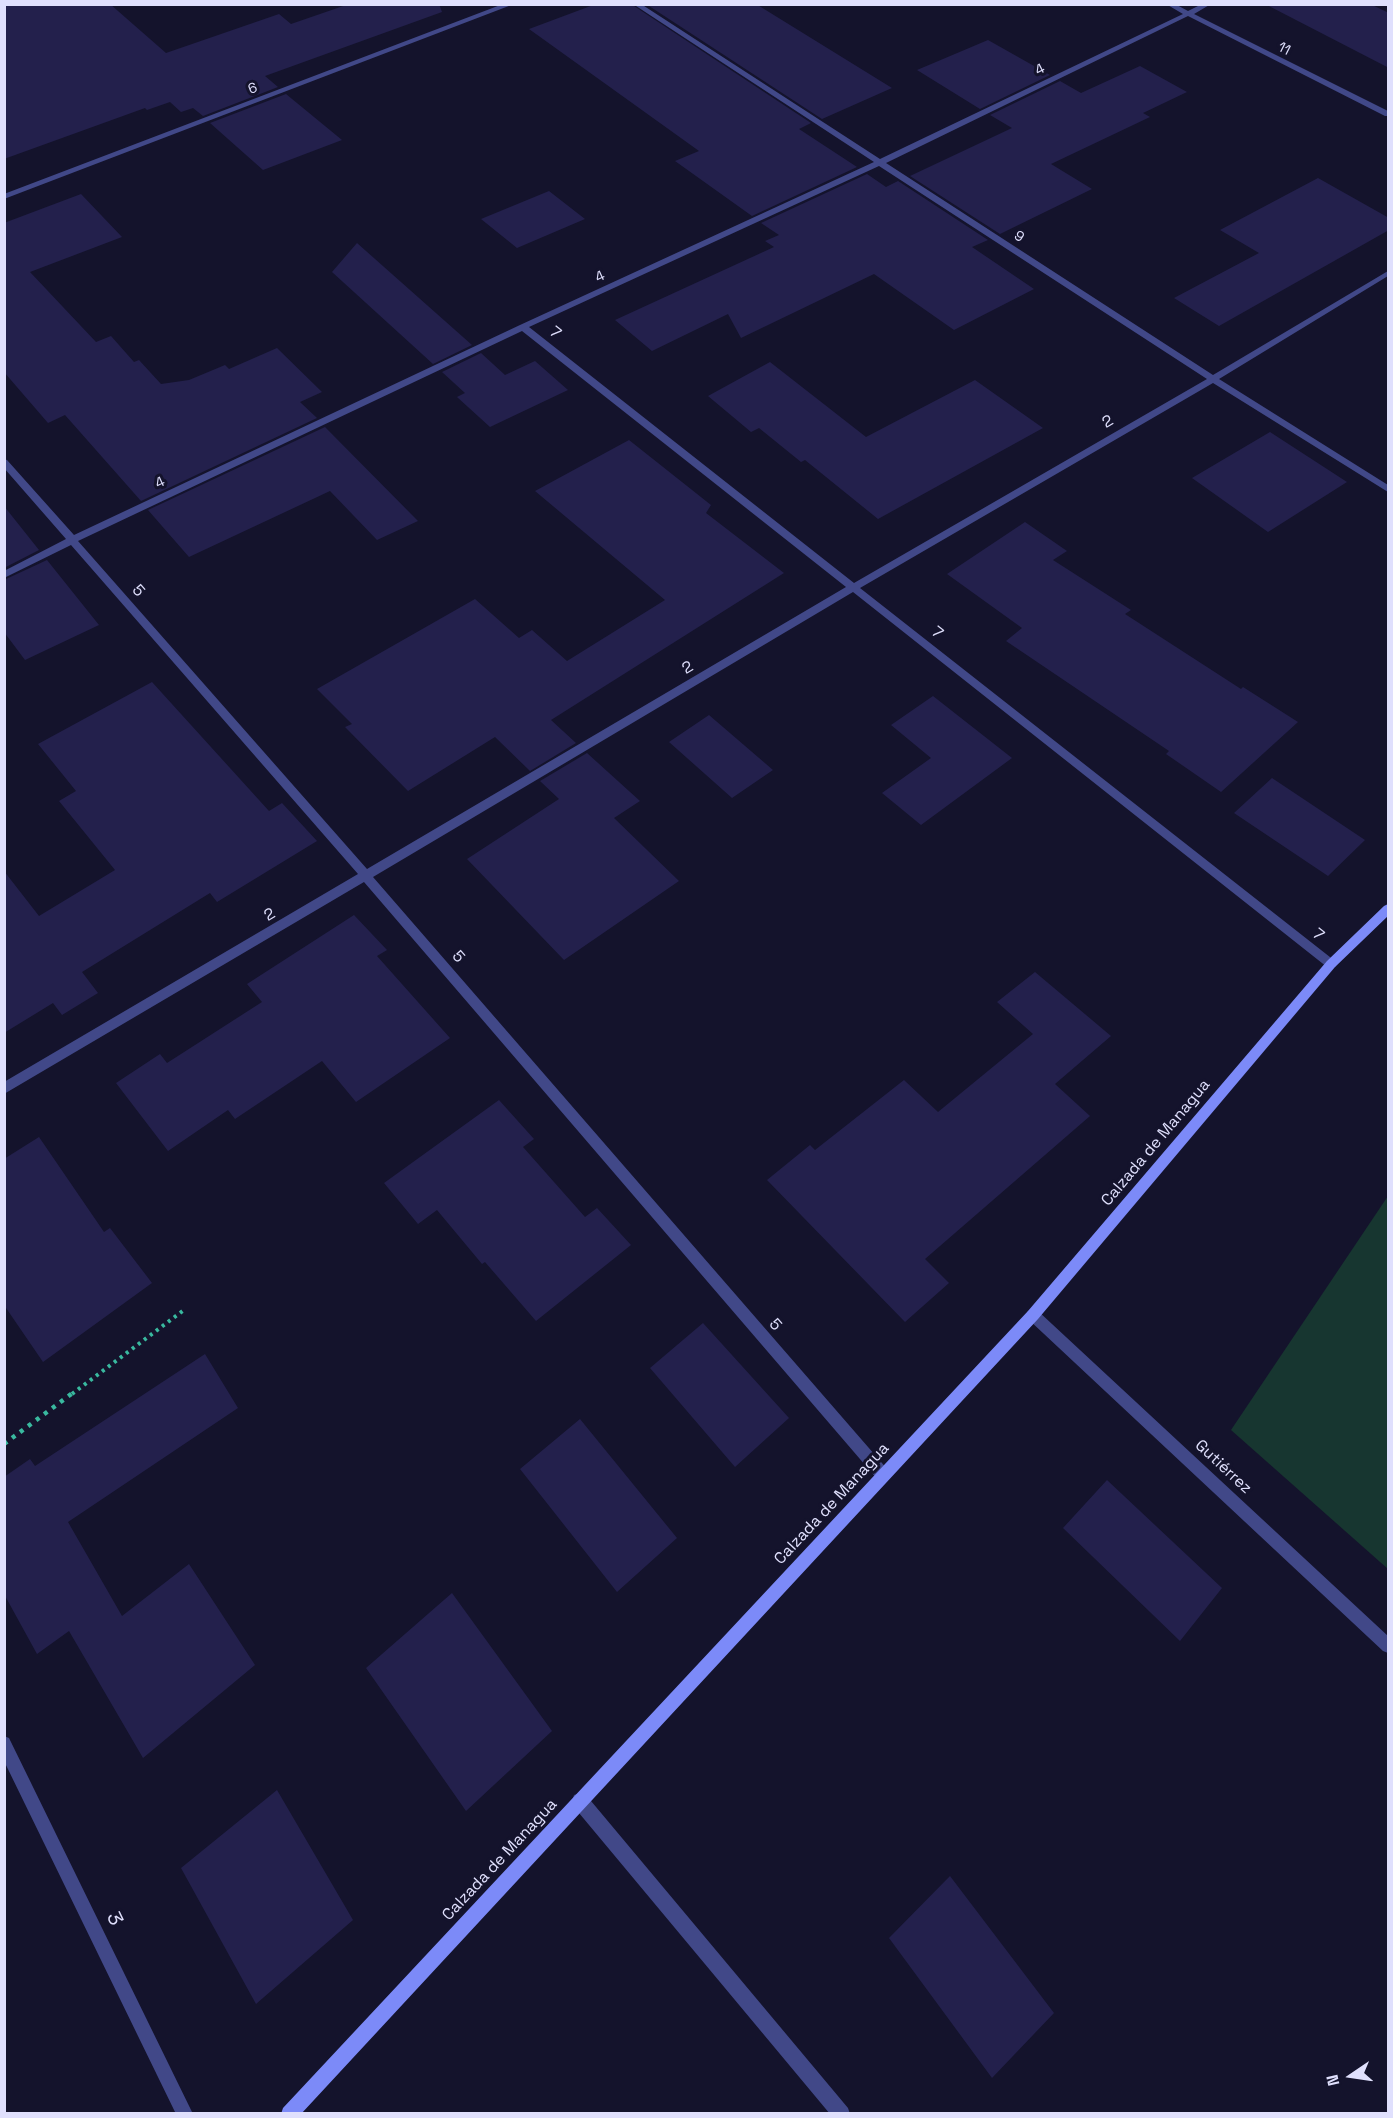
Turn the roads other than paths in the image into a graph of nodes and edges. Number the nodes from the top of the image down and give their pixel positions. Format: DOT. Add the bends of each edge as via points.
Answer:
graph roads {
  1 [pos="511,4"];
  2 [pos="636,4"];
  3 [pos="1169,4"];
  4 [pos="1208,4"];
  5 [pos="1188,14"];
  6 [pos="1389,114"];
  7 [pos="879,163"];
  8 [pos="4,197"];
  9 [pos="1389,273"];
  10 [pos="523,327"];
  11 [pos="1213,379"];
  12 [pos="4,462"];
  13 [pos="1389,489"];
  14 [pos="72,540"];
  15 [pos="4,575"];
  16 [pos="854,587"];
  17 [pos="366,876"];
  18 [pos="1389,909"];
  19 [pos="1331,964"];
  20 [pos="4,1089"];
  21 [pos="1033,1315"];
  22 [pos="883,1476"];
  23 [pos="1389,1646"];
  24 [pos="4,1743"];
  25 [pos="580,1801"];
  26 [pos="185,2114"];
  27 [pos="289,2114"];
  28 [pos="842,2114"];
  1 -- 8 [label="street, 6"];
  2 -- 7 [label="street, 9"];
  3 -- 5 [label="street, 11"];
  4 -- 5 [label="street, 4"];
  5 -- 6 [label="street, 11"];
  5 -- 7 [label="street, 4"];
  7 -- 10 [label="street, 4"];
  7 -- 11 [label="street, 9"];
  9 -- 11 [label="street, 2"];
  10 -- 14 [label="street, 4"];
  10 -- 16 [label="street, 7"];
  11 -- 13 [label="street, 9"];
  11 -- 16 [label="street, 2"];
  12 -- 14 [label="street, 5"];
  14 -- 15 [label="street, 4"];
  14 -- 17 [label="street, 5"];
  16 -- 17 [label="street, 2"];
  16 -- 19 [label="street, 7"];
  17 -- 20 [label="street, 2"];
  17 -- 22 [label="street, 5"];
  18 -- 19 [label="main road, Calzada de Managua"];
  19 -- 21 [label="main road, Calzada de Managua"];
  21 -- 22 [label="main road, Calzada de Managua"];
  21 -- 23 [label="street, Gutiérrez"];
  22 -- 25 [label="main road, Calzada de Managua"];
  24 -- 26 [label="street, 3"];
  25 -- 27 [label="main road, Calzada de Managua"];
  25 -- 28 [label="street"];
}
